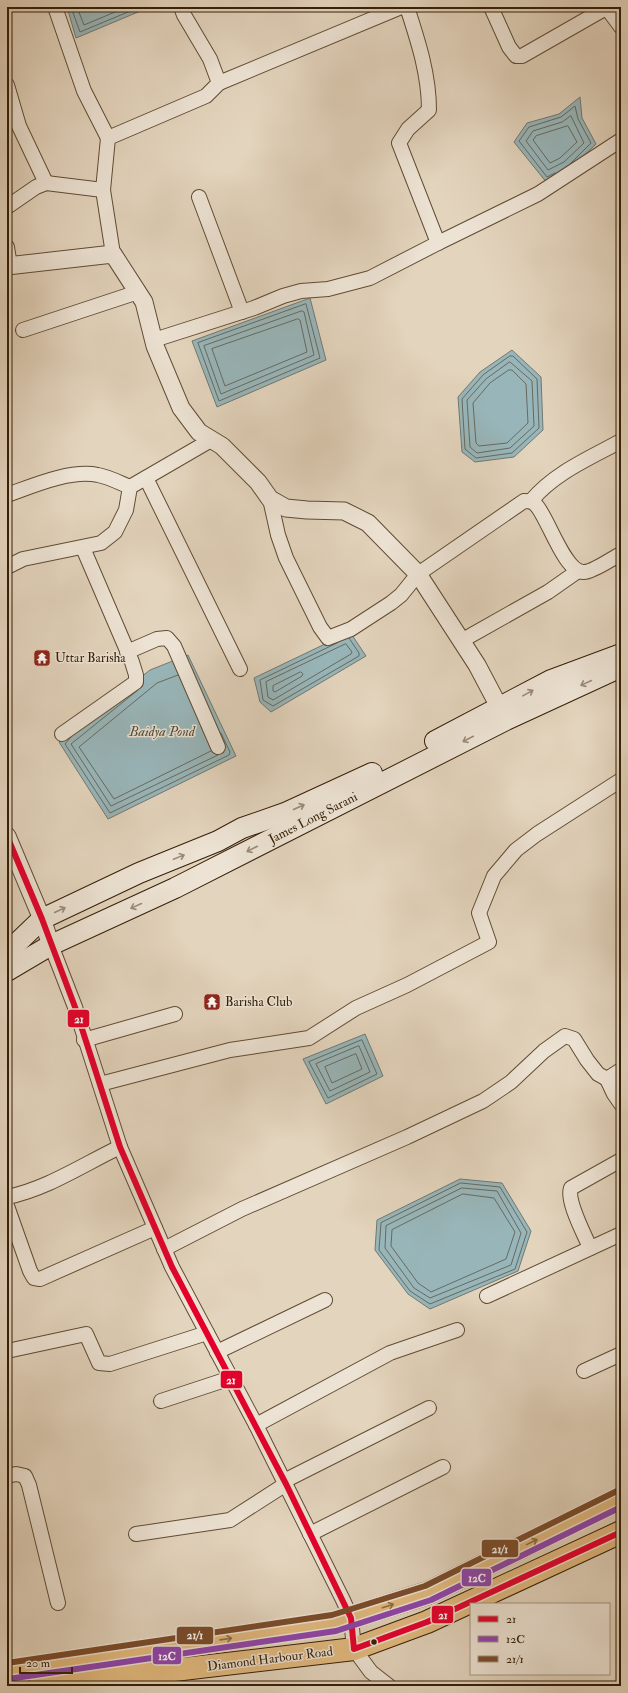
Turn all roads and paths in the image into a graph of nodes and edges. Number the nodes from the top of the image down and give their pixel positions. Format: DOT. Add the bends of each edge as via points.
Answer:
graph roads {
  1 [pos="55,7"];
  2 [pos="181,7"];
  3 [pos="401,7"];
  4 [pos="406,7"];
  5 [pos="491,7"];
  6 [pos="606,7"];
  7 [pos="621,27"];
  8 [pos="219,84"];
  9 [pos="7,85"];
  10 [pos="108,138"];
  11 [pos="621,140"];
  12 [pos="46,183"];
  13 [pos="103,190"];
  14 [pos="200,196"];
  15 [pos="7,207"];
  16 [pos="438,243"];
  17 [pos="7,247"];
  18 [pos="113,254"];
  19 [pos="8,266"];
  20 [pos="138,292"];
  21 [pos="242,312"];
  22 [pos="22,330"];
  23 [pos="154,340"];
  24 [pos="211,440"];
  25 [pos="621,441"];
  26 [pos="146,478"];
  27 [pos="130,487"];
  28 [pos="7,495"];
  29 [pos="270,499"];
  30 [pos="531,501"];
  31 [pos="83,548"];
  32 [pos="621,560"];
  33 [pos="7,567"];
  34 [pos="578,571"];
  35 [pos="418,574"];
  36 [pos="462,641"];
  37 [pos="127,652"];
  38 [pos="621,654"];
  39 [pos="621,667"];
  40 [pos="240,669"];
  41 [pos="503,714"];
  42 [pos="62,734"];
  43 [pos="447,742"];
  44 [pos="218,747"];
  45 [pos="621,780"];
  46 [pos="7,836"];
  47 [pos="42,919"];
  48 [pos="51,945"];
  49 [pos="7,949"];
  50 [pos="7,971"];
  51 [pos="175,1014"];
  52 [pos="84,1040"];
  53 [pos="621,1070"];
  54 [pos="607,1079"];
  55 [pos="100,1084"];
  56 [pos="621,1104"];
  57 [pos="120,1148"];
  58 [pos="621,1160"];
  59 [pos="7,1197"];
  60 [pos="7,1206"];
  61 [pos="155,1228"];
  62 [pos="621,1234"];
  63 [pos="590,1248"];
  64 [pos="164,1249"];
  65 [pos="487,1296"];
  66 [pos="325,1300"];
  67 [pos="458,1330"];
  68 [pos="207,1333"];
  69 [pos="7,1351"];
  70 [pos="217,1352"];
  71 [pos="621,1354"];
  72 [pos="584,1370"];
  73 [pos="231,1378"];
  74 [pos="161,1401"];
  75 [pos="429,1408"];
  76 [pos="256,1425"];
  77 [pos="443,1467"];
  78 [pos="7,1476"];
  79 [pos="285,1482"];
  80 [pos="621,1498"];
  81 [pos="621,1532"];
  82 [pos="136,1534"];
  83 [pos="310,1534"];
  84 [pos="58,1603"];
  85 [pos="351,1618"];
  86 [pos="172,1646"];
  87 [pos="354,1650"];
  88 [pos="176,1670"];
  89 [pos="7,1671"];
  90 [pos="39,1686"];
  91 [pos="389,1686"];
  1 -- 10 [label="street" via="84,91"];
  2 -- 8 [label="street" via="210,59"];
  3 -- 8 [label="street"];
  4 -- 16 [label="street" via="419,42 429,87 429,110 408,129 399,143"];
  5 -- 6 [label="street" via="509,47 516,56 522,56"];
  6 -- 7 [label="street"];
  8 -- 10 [label="street" via="206,96"];
  9 -- 12 [label="street" via="19,126"];
  10 -- 13 [label="street"];
  11 -- 16 [label="street" via="538,194"];
  12 -- 13 [label="street"];
  12 -- 15 [label="street"];
  13 -- 18 [label="street"];
  14 -- 21 [label="street"];
  16 -- 21 [label="street" via="370,278 328,289 289,294"];
  17 -- 19 [label="street"];
  18 -- 19 [label="street"];
  18 -- 20 [label="street"];
  20 -- 22 [label="street"];
  20 -- 23 [label="street" via="144,302"];
  21 -- 23 [label="street"];
  23 -- 24 [label="street" via="181,408 199,432"];
  24 -- 26 [label="street"];
  24 -- 29 [label="street" via="222,446 258,482"];
  25 -- 30 [label="street" via="556,478 542,488"];
  26 -- 27 [label="street"];
  26 -- 40 [label="street"];
  27 -- 28 [label="street" via="98,475 82,473"];
  27 -- 31 [label="street" via="126,510 115,532 101,543"];
  29 -- 35 [label="street" via="286,508 344,511 368,523"];
  29 -- 35 [label="street" via="286,558 328,638 351,629 401,595"];
  30 -- 34 [label="street"];
  30 -- 35 [label="street" via="524,501"];
  31 -- 33 [label="street" via="22,559"];
  31 -- 37 [label="street"];
  32 -- 34 [label="street" via="617,556 585,573"];
  34 -- 36 [label="street" via="548,592"];
  35 -- 36 [label="street"];
  36 -- 41 [label="street"];
  37 -- 42 [label="street" via="136,675 136,682"];
  37 -- 44 [label="street" via="167,638 174,646"];
  41 -- 38 [label="main road, one-way" via="551,680"];
  39 -- 41 [label="main road, James Long Sarani, one-way"];
  41 -- 43 [label="main road, James Long Sarani"];
  47 -- 43 [label="main road, one-way" via="139,873"];
  43 -- 48 [label="main road, James Long Sarani, one-way" via="175,888"];
  45 -- 55 [label="street" via="537,834 516,850 494,876 479,913 489,942 407,985 356,1008 309,1038 230,1050"];
  46 -- 47 [label="street"];
  47 -- 48 [label="street"];
  47 -- 49 [label="main road" via="16,944"];
  48 -- 50 [label="main road, James Long Sarani"];
  48 -- 52 [label="street" via="75,1007"];
  51 -- 52 [label="street"];
  52 -- 55 [label="street"];
  53 -- 54 [label="street"];
  54 -- 56 [label="street"];
  54 -- 64 [label="street" via="598,1074 574,1039 565,1036 544,1051 511,1082 482,1101 407,1137 242,1208"];
  55 -- 57 [label="street"];
  57 -- 59 [label="street" via="66,1175"];
  57 -- 61 [label="street"];
  58 -- 63 [label="street" via="571,1188 571,1201"];
  60 -- 61 [label="street" via="30,1271 34,1278 40,1279"];
  61 -- 64 [label="street"];
  62 -- 63 [label="street"];
  63 -- 65 [label="street"];
  64 -- 68 [label="street"];
  66 -- 70 [label="street"];
  67 -- 76 [label="street" via="390,1353"];
  68 -- 69 [label="street" via="110,1364 99,1363 86,1334"];
  68 -- 70 [label="street"];
  70 -- 73 [label="street"];
  71 -- 72 [label="street"];
  73 -- 74 [label="street"];
  73 -- 76 [label="street"];
  75 -- 79 [label="street"];
  76 -- 79 [label="street"];
  77 -- 83 [label="street"];
  78 -- 84 [label="street" via="25,1476 29,1485"];
  79 -- 82 [label="street" via="230,1520"];
  79 -- 83 [label="street"];
  85 -- 80 [label="highway, Diamond Harbour Road, one-way" via="428,1593"];
  81 -- 87 [label="highway, Diamond Harbour Road" via="427,1622"];
  83 -- 85 [label="street"];
  86 -- 85 [label="highway, Diamond Harbour Road, one-way" via="334,1624"];
  85 -- 87 [label="street"];
  86 -- 88 [label="highway"];
  86 -- 89 [label="highway, Diamond Harbour Road"];
  87 -- 88 [label="highway, Diamond Harbour Road"];
  87 -- 91 [label="street" via="371,1672"];
  88 -- 90 [label="highway, Diamond Harbour Road"];
}
